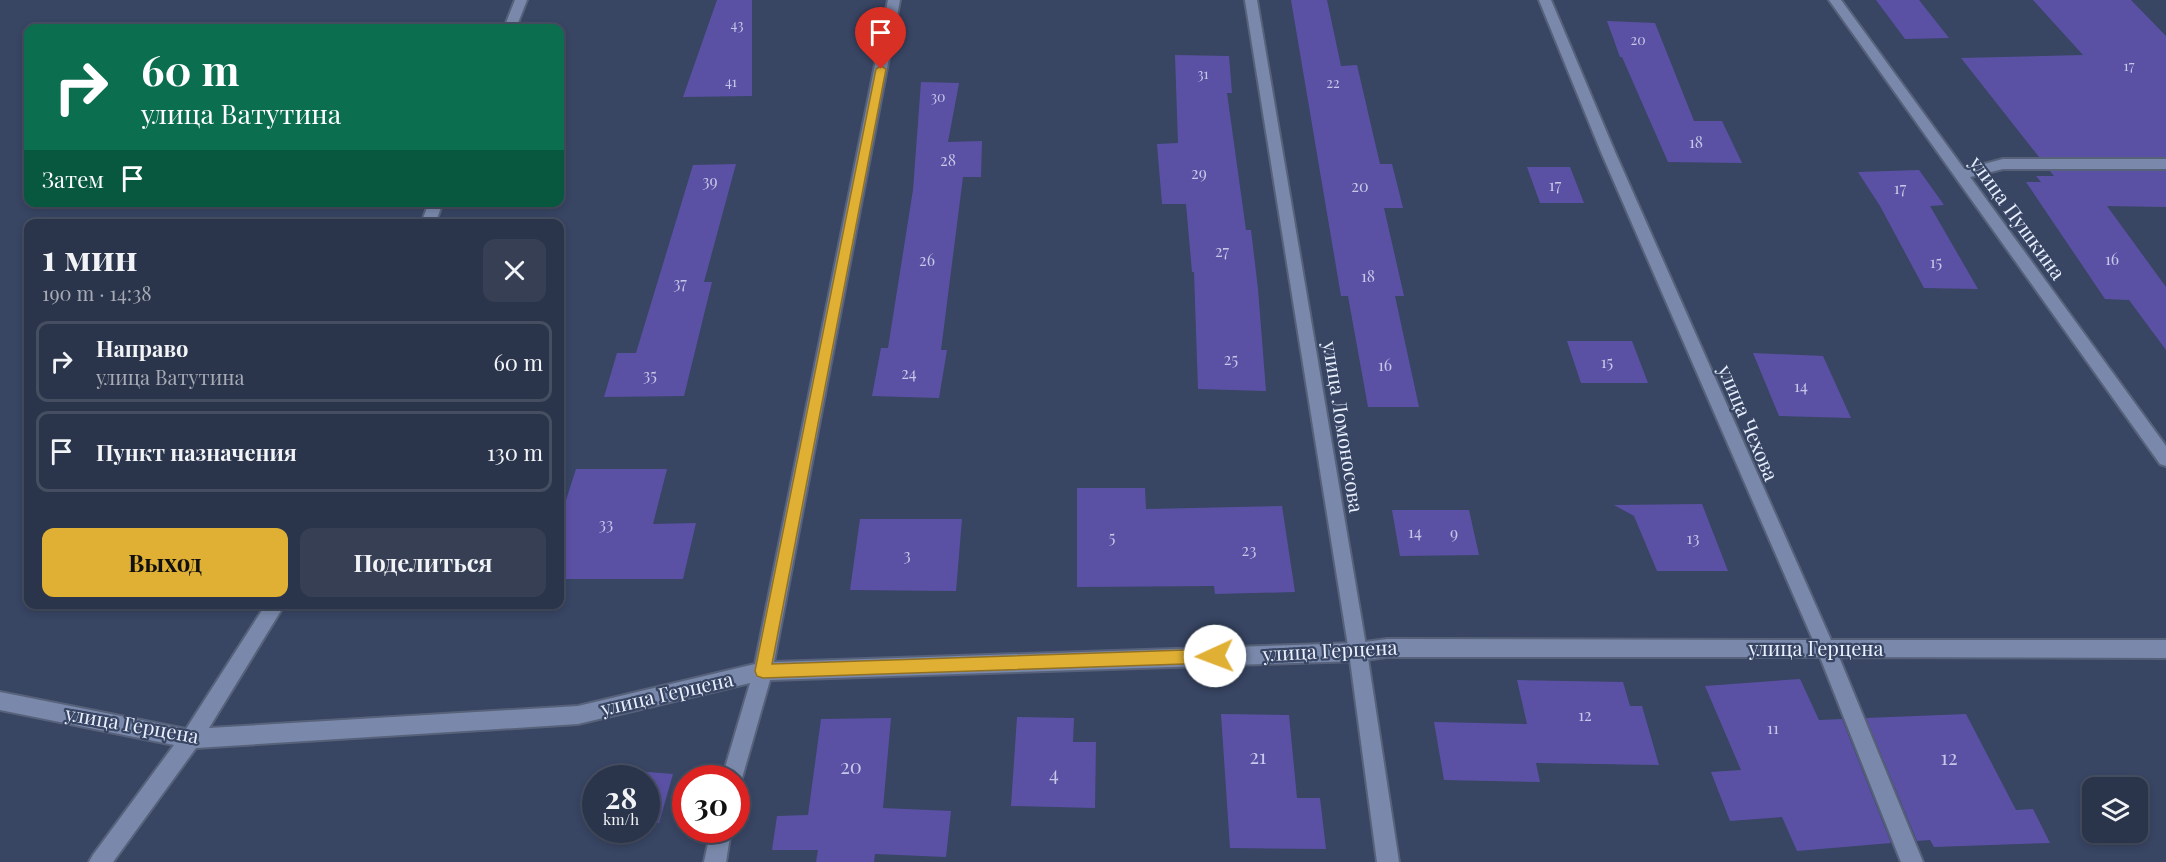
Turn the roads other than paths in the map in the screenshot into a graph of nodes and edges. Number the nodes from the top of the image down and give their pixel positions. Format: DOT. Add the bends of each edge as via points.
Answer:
graph roads {
  1 [pos="521,0"];
  2 [pos="894,0"];
  3 [pos="1251,0"];
  4 [pos="1545,0"];
  5 [pos="1836,0"];
  6 [pos="512,24"];
  7 [pos="2166,164"];
  8 [pos="1962,174"];
  9 [pos="2166,459"];
  10 [pos="273,609"];
  11 [pos="1826,649"];
  12 [pos="2166,650"];
  13 [pos="1358,651"];
  14 [pos="763,671"];
  15 [pos="0,701"];
  16 [pos="191,739"];
  17 [pos="736,765"];
  18 [pos="719,843"];
  19 [pos="100,862"];
  20 [pos="715,862"];
  21 [pos="1388,862"];
  22 [pos="1912,862"];
  1 -- 6 [label="street"];
  2 -- 14 [label="street"];
  3 -- 13 [label="street, улица Ломоносова"];
  4 -- 11 [label="street, улица Чехова" via="1743,465"];
  5 -- 8 [label="street, улица Пушкина"];
  7 -- 8 [label="street" via="2003,164"];
  8 -- 9 [label="street, улица Пушкина"];
  10 -- 16 [label="street"];
  11 -- 12 [label="street, улица Герцена"];
  11 -- 13 [label="street, улица Герцена"];
  11 -- 22 [label="street, улица Чехова"];
  13 -- 14 [label="street, улица Герцена"];
  13 -- 21 [label="street, улица Ломоносова"];
  14 -- 16 [label="street, улица Герцена" via="578,715"];
  14 -- 17 [label="street"];
  15 -- 16 [label="street, улица Герцена"];
  16 -- 19 [label="street"];
  18 -- 20 [label="street"];
}
